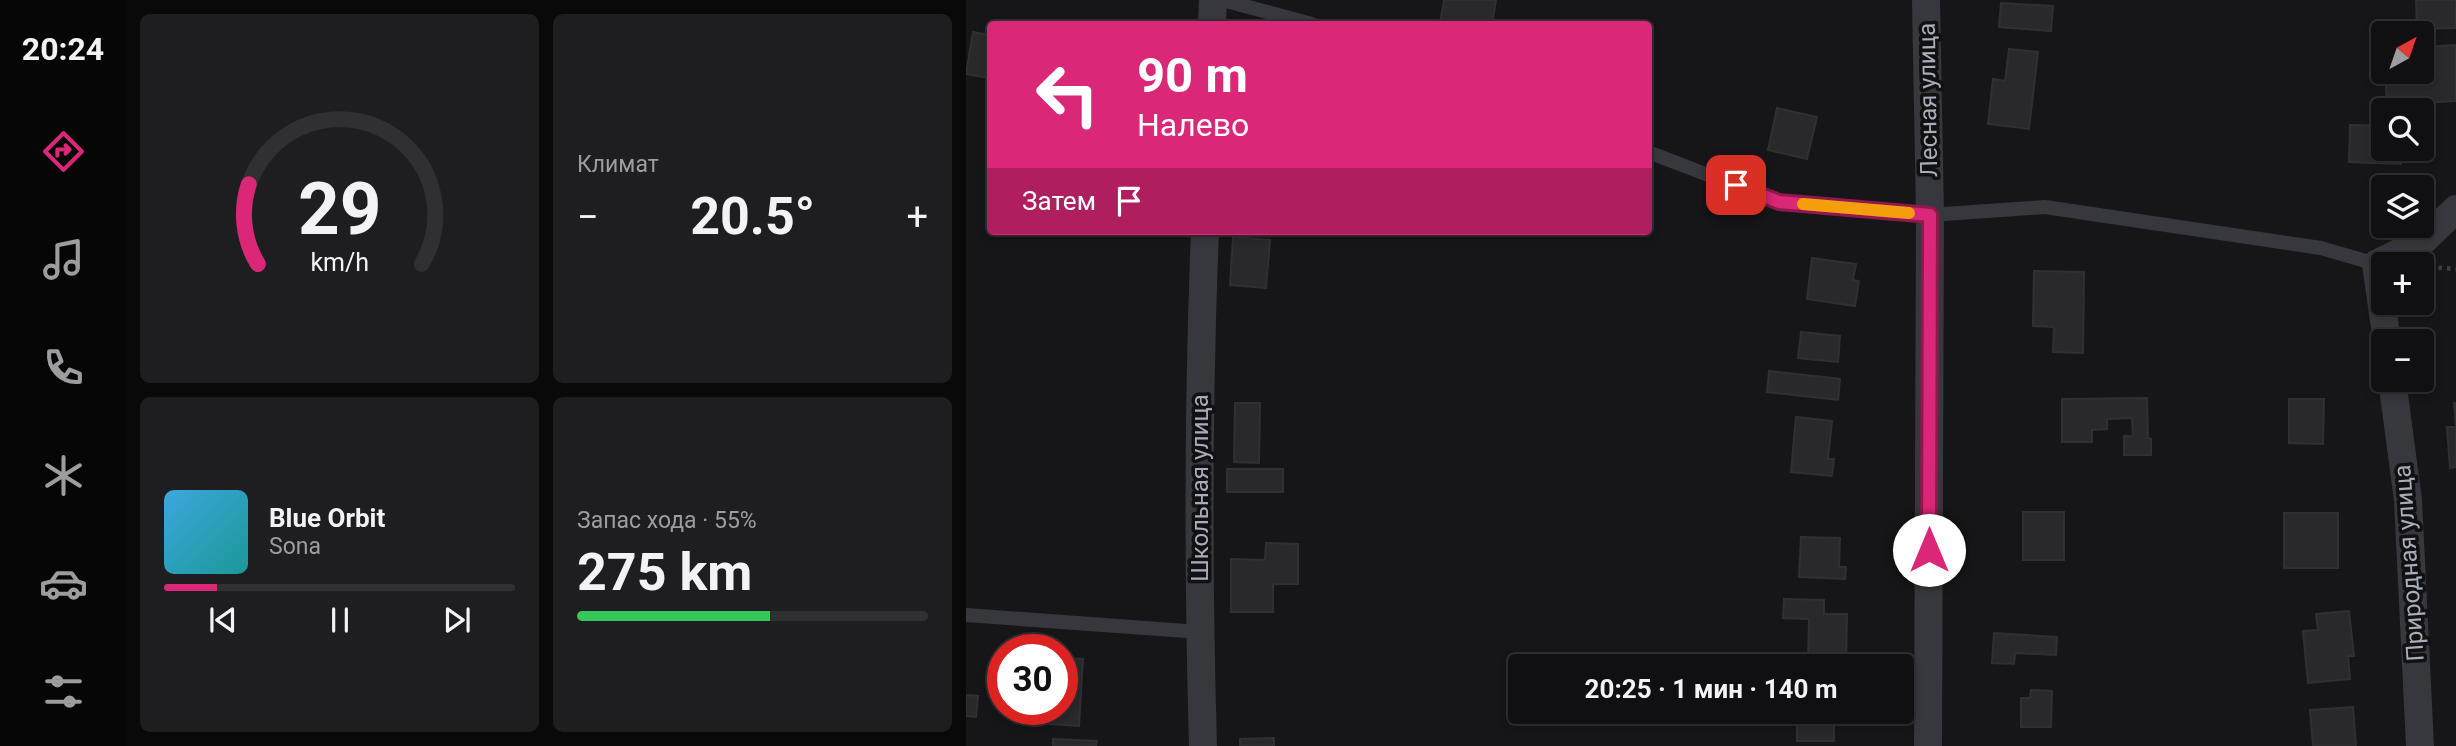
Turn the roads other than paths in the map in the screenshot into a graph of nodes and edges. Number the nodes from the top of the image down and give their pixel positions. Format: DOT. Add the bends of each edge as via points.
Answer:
graph roads {
  1 [pos="1213,0"];
  2 [pos="1222,0"];
  3 [pos="1926,0"];
  4 [pos="1212,21"];
  5 [pos="1301,21"];
  6 [pos="1652,154"];
  7 [pos="2456,209"];
  8 [pos="1930,215"];
  9 [pos="1205,235"];
  10 [pos="2400,252"];
  11 [pos="2371,263"];
  12 [pos="2394,392"];
  13 [pos="966,615"];
  14 [pos="1200,632"];
  15 [pos="1203,746"];
  16 [pos="1928,746"];
  17 [pos="2420,746"];
  1 -- 4 [label="street"];
  2 -- 5 [label="lane"];
  3 -- 8 [label="street, Лесная улица"];
  6 -- 8 [label="lane" via="1779,202"];
  7 -- 10 [label="street" via="2424,240"];
  8 -- 11 [label="lane" via="2045,207 2321,248"];
  8 -- 16 [label="street, Лесная улица"];
  9 -- 14 [label="street, Школьная улица"];
  12 -- 17 [label="street, Природная улица" via="2408,500"];
  13 -- 14 [label="lane"];
  14 -- 15 [label="street, Школьная улица"];
}
